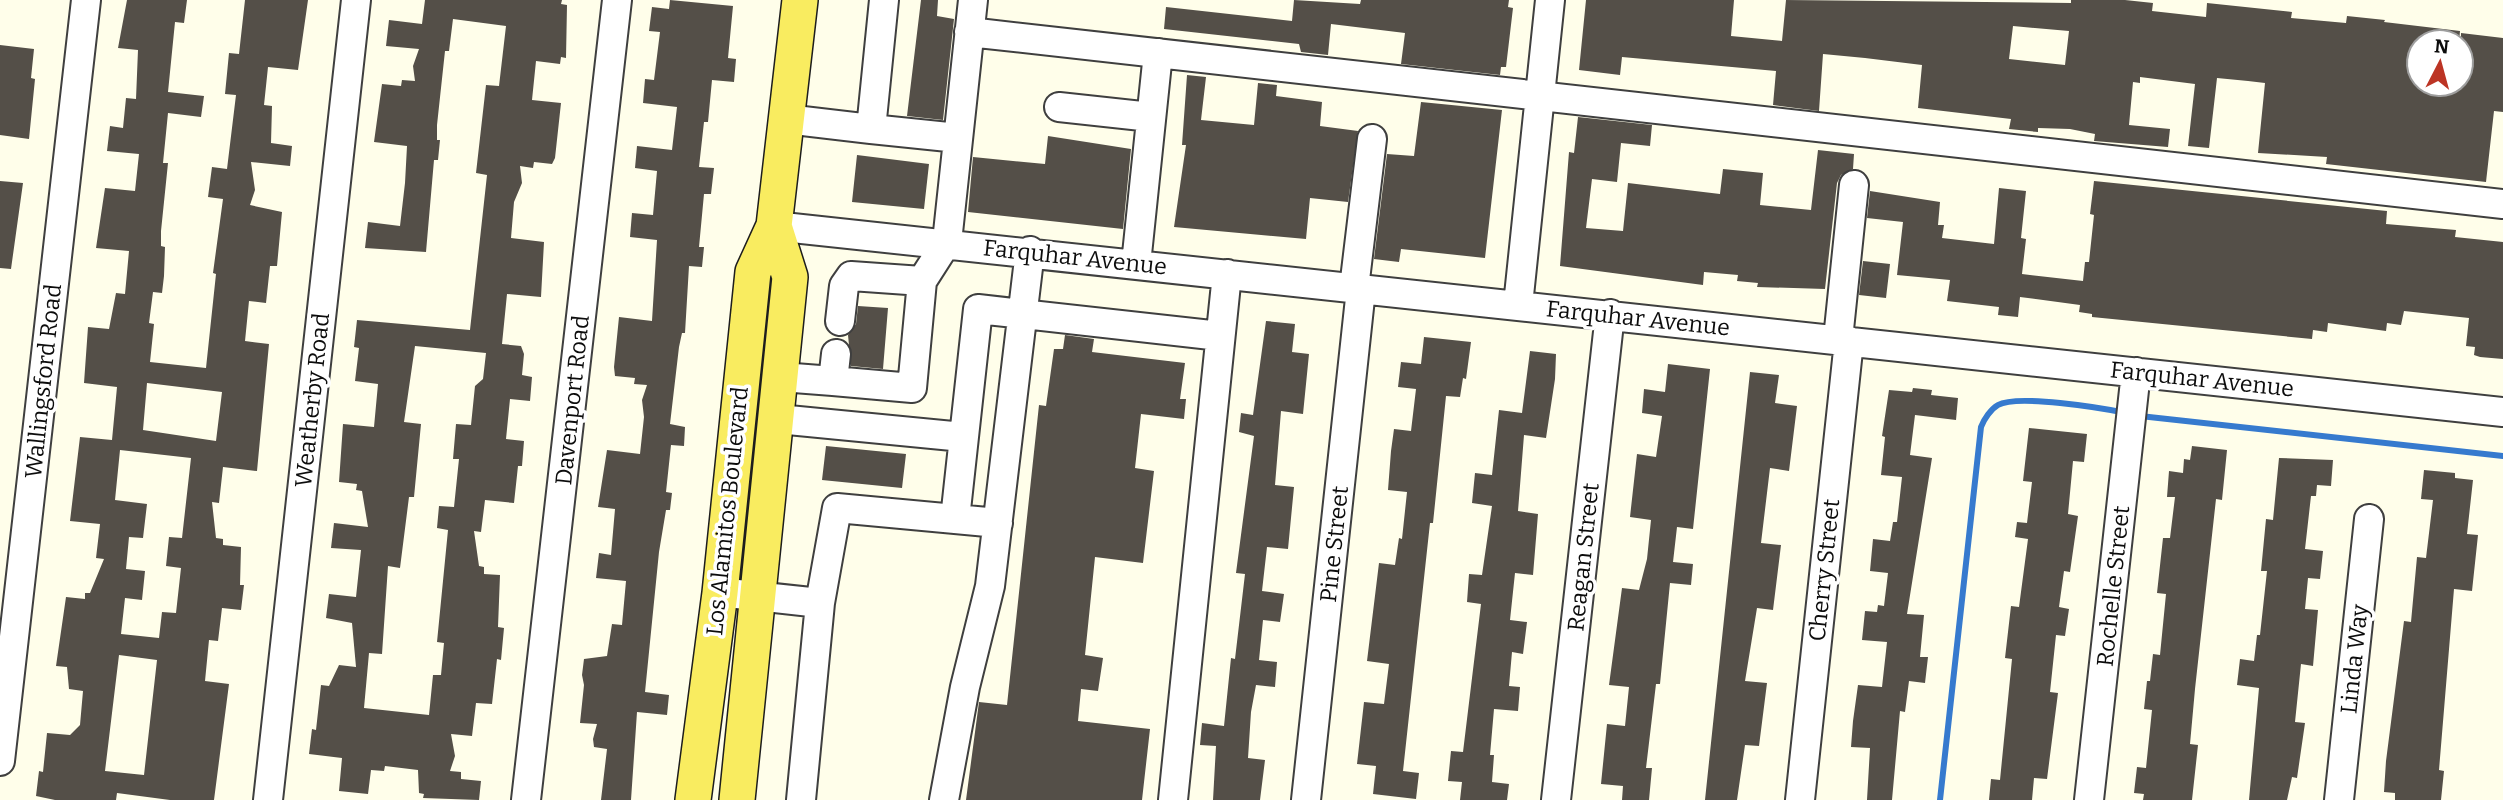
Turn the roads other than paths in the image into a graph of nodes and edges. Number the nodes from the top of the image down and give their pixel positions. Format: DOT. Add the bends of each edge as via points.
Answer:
graph roads {
  1 [pos="86,0"];
  2 [pos="356,0"];
  3 [pos="617,0"];
  4 [pos="800,0"];
  5 [pos="884,0"];
  6 [pos="973,0"];
  7 [pos="1550,0"];
  8 [pos="969,32"];
  9 [pos="1158,53"];
  10 [pos="1539,94"];
  11 [pos="1059,107"];
  12 [pos="1151,117"];
  13 [pos="786,119"];
  14 [pos="871,129"];
  15 [pos="958,138"];
  16 [pos="1372,139"];
  17 [pos="1854,185"];
  18 [pos="2503,204"];
  19 [pos="774,226"];
  20 [pos="947,242"];
  21 [pos="1030,251"];
  22 [pos="1136,264"];
  23 [pos="1227,274"];
  24 [pos="922,281"];
  25 [pos="1357,288"];
  26 [pos="1518,305"];
  27 [pos="1023,313"];
  28 [pos="1610,314"];
  29 [pos="840,321"];
  30 [pos="1220,336"];
  31 [pos="1843,340"];
  32 [pos="2136,372"];
  33 [pos="781,377"];
  34 [pos="2503,412"];
  35 [pos="778,419"];
  36 [pos="963,437"];
  37 [pos="955,519"];
  38 [pos="2369,519"];
  39 [pos="998,523"];
  40 [pos="720,593"];
  41 [pos="758,596"];
  42 [pos="820,603"];
  43 [pos="0,761"];
  44 [pos="268,800"];
  45 [pos="526,800"];
  46 [pos="692,800"];
  47 [pos="737,800"];
  48 [pos="801,800"];
  49 [pos="944,800"];
  50 [pos="1173,800"];
  51 [pos="1307,800"];
  52 [pos="1556,800"];
  53 [pos="1800,800"];
  54 [pos="2089,800"];
  55 [pos="2339,800"];
  1 -- 43 [label="street, Wallingsford Road"];
  2 -- 44 [label="street, Weatherby Road"];
  3 -- 45 [label="street, Davenport Road"];
  4 -- 13 [label="main road, Los Alamitos Boulevard"];
  5 -- 14 [label="street"];
  6 -- 8 [label="street"];
  7 -- 10 [label="street"];
  8 -- 9 [label="street"];
  8 -- 15 [label="street"];
  9 -- 10 [label="street"];
  9 -- 12 [label="street"];
  10 -- 18 [label="street"];
  10 -- 26 [label="street"];
  11 -- 12 [label="street"];
  12 -- 22 [label="street"];
  13 -- 14 [label="street"];
  13 -- 19 [label="main road, Los Alamitos Boulevard"];
  14 -- 15 [label="street"];
  15 -- 20 [label="street"];
  16 -- 25 [label="street, Pine Street"];
  17 -- 31 [label="street, Cherry Street"];
  19 -- 20 [label="street, Farquhar Avenue"];
  19 -- 33 [label="main road, Los Alamitos Boulevard" via="790,277"];
  19 -- 40 [label="main road, Los Alamitos Boulevard" via="753,272"];
  20 -- 21 [label="street, Farquhar Avenue"];
  20 -- 24 [label="street"];
  21 -- 22 [label="street, Farquhar Avenue"];
  21 -- 27 [label="street"];
  22 -- 23 [label="street, Farquhar Avenue"];
  23 -- 25 [label="street, Farquhar Avenue"];
  23 -- 30 [label="street"];
  24 -- 29 [label="street" via="851,276 844,286"];
  24 -- 33 [label="street" via="912,388 835,368"];
  25 -- 26 [label="street, Farquhar Avenue"];
  25 -- 51 [label="street, Pine Street"];
  26 -- 28 [label="street, Farquhar Avenue"];
  27 -- 30 [label="street"];
  27 -- 36 [label="street" via="978,309"];
  27 -- 39 [label="street"];
  28 -- 31 [label="street, Farquhar Avenue"];
  28 -- 52 [label="street, Reagan Street"];
  30 -- 50 [label="street"];
  31 -- 32 [label="street, Farquhar Avenue"];
  31 -- 53 [label="street, Cherry Street"];
  32 -- 34 [label="street, Farquhar Avenue"];
  32 -- 54 [label="street, Rochelle Street"];
  33 -- 35 [label="main road, Los Alamitos Boulevard"];
  35 -- 36 [label="street"];
  35 -- 41 [label="main road, Los Alamitos Boulevard"];
  36 -- 37 [label="street"];
  37 -- 39 [label="street"];
  37 -- 42 [label="street" via="837,508"];
  38 -- 55 [label="street, Linda Way"];
  39 -- 49 [label="street" via="990,586"];
  40 -- 41 [label="street"];
  40 -- 46 [label="main road, Los Alamitos Boulevard"];
  41 -- 42 [label="street"];
  41 -- 47 [label="main road, Los Alamitos Boulevard"];
  42 -- 48 [label="street"];
}
